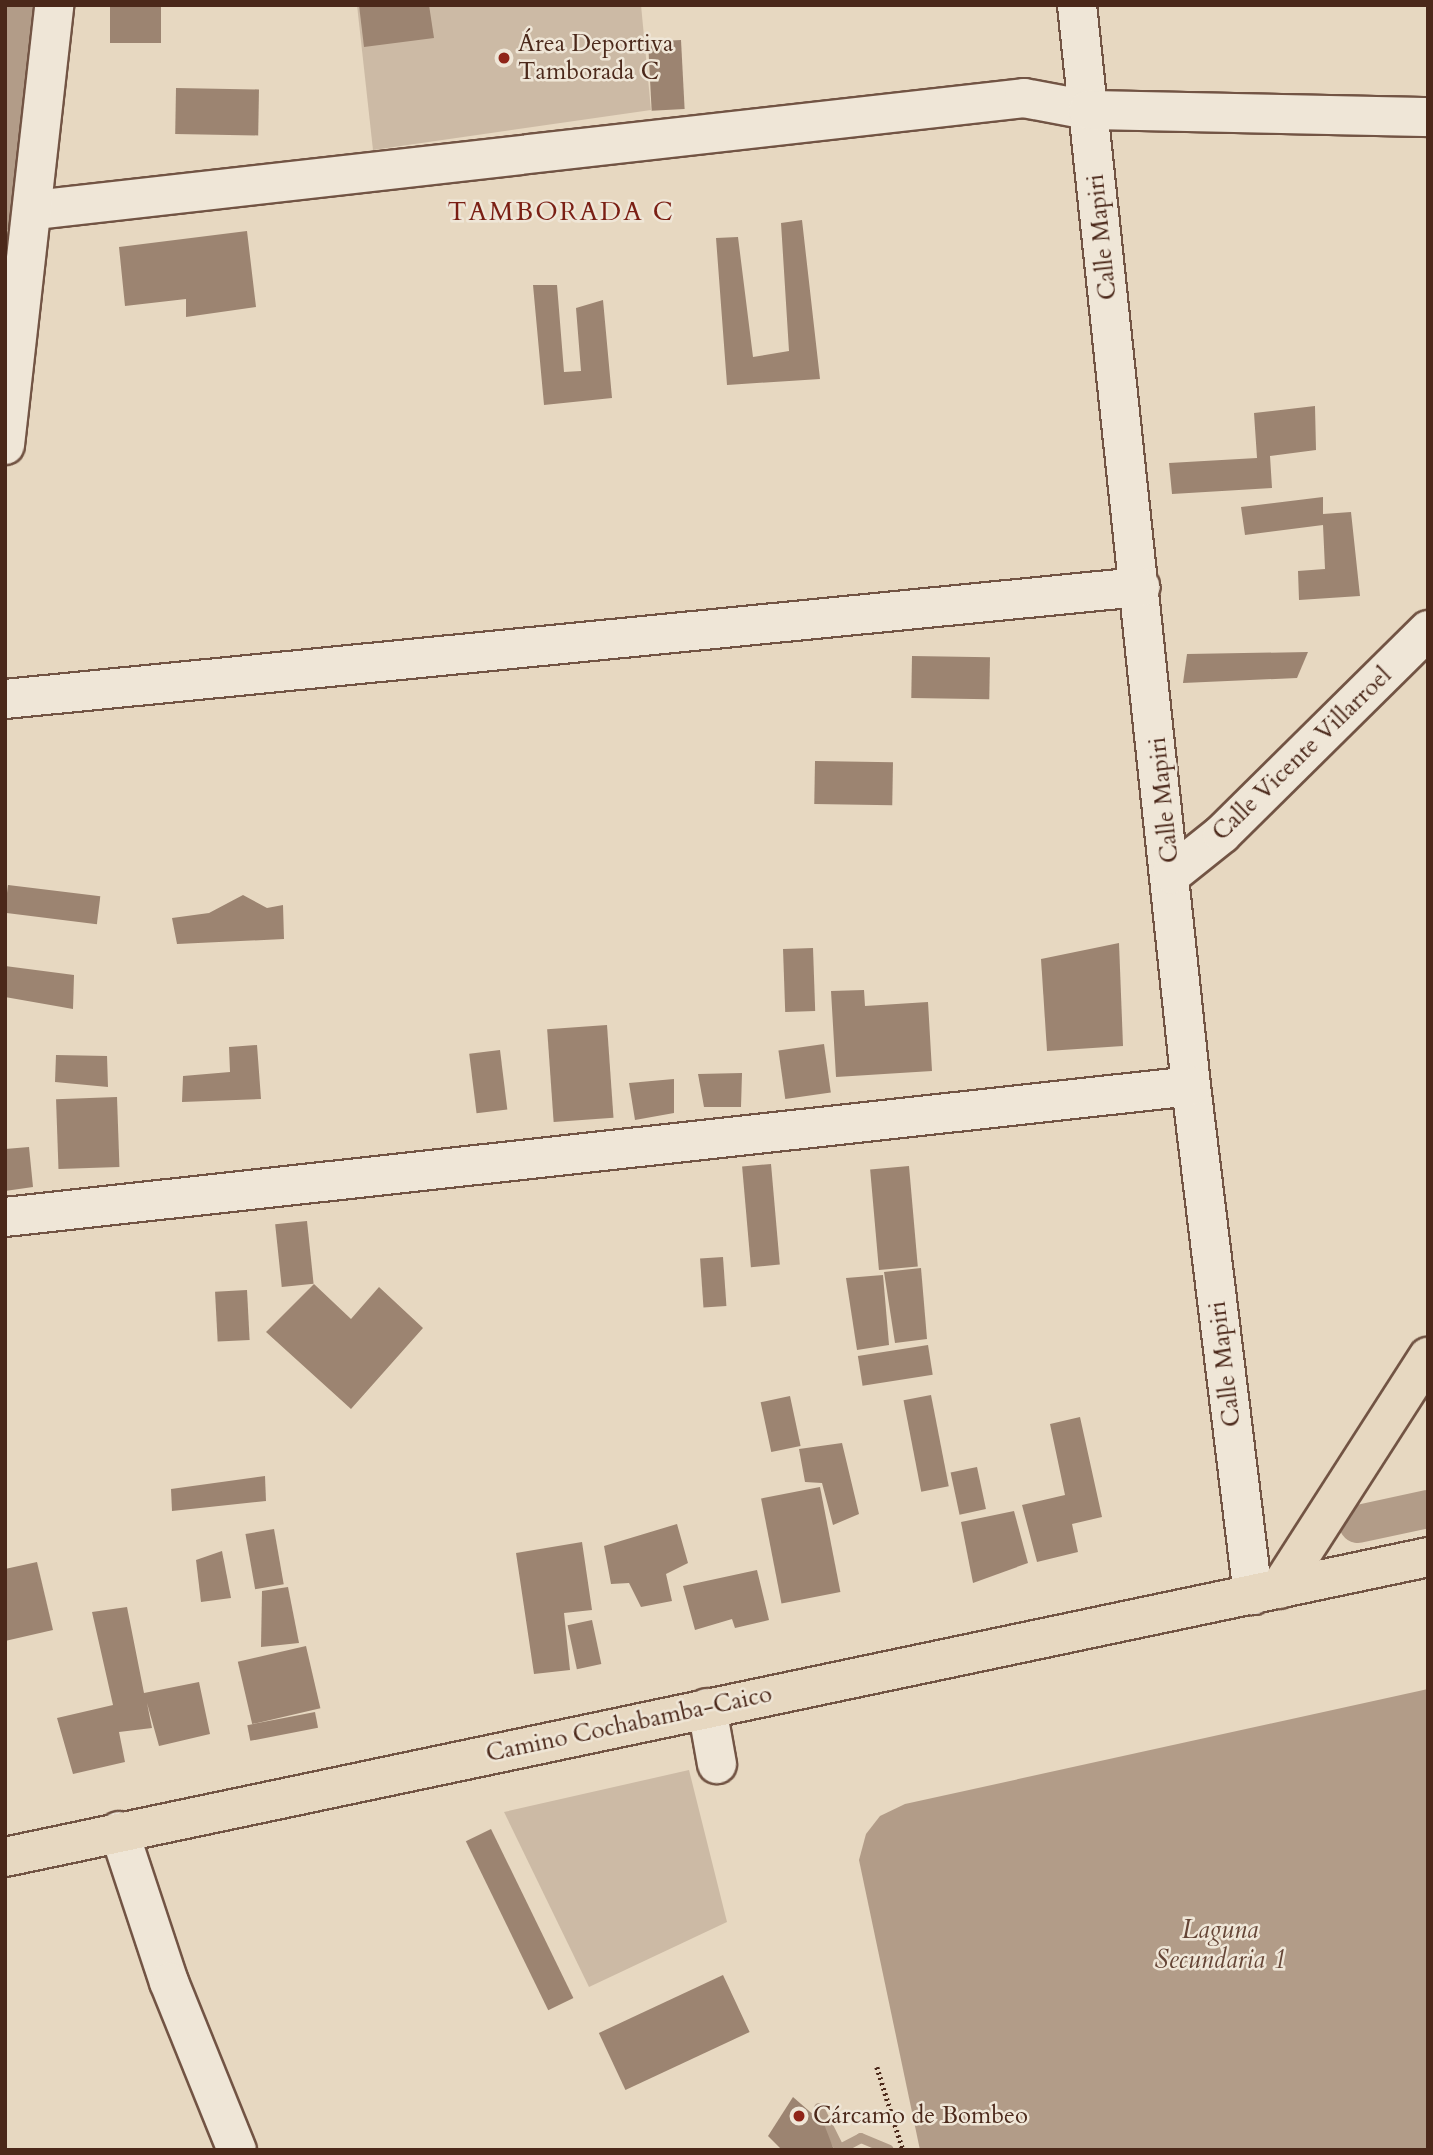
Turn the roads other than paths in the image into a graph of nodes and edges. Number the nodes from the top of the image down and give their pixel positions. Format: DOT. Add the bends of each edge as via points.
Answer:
graph roads {
  1 [pos="54,5"];
  2 [pos="1077,5"];
  3 [pos="1088,110"];
  4 [pos="1428,117"];
  5 [pos="35,210"];
  6 [pos="5,445"];
  7 [pos="1140,587"];
  8 [pos="1428,630"];
  9 [pos="5,699"];
  10 [pos="1172,874"];
  11 [pos="1191,1086"];
  12 [pos="5,1217"];
  13 [pos="1428,1357"];
  14 [pos="1428,1557"];
  15 [pos="1266,1592"];
  16 [pos="707,1708"];
  17 [pos="717,1764"];
  18 [pos="119,1831"];
  19 [pos="5,1857"];
  20 [pos="237,2150"];
  1 -- 5 [label="street"];
  2 -- 3 [label="street, Calle Mapiri"];
  3 -- 4 [label="street"];
  3 -- 5 [label="street" via="1024,98"];
  3 -- 7 [label="street, Calle Mapiri"];
  5 -- 6 [label="street"];
  7 -- 9 [label="street"];
  7 -- 10 [label="street, Calle Mapiri"];
  8 -- 10 [label="street, Calle Vicente Villarroel" via="1222,834"];
  10 -- 11 [label="street, Calle Mapiri"];
  11 -- 12 [label="street"];
  11 -- 15 [label="street, Calle Mapiri"];
  13 -- 15 [label="main road"];
  14 -- 15 [label="main road, Camino Cochabamba-Caico"];
  15 -- 16 [label="main road, Camino Cochabamba-Caico"];
  16 -- 17 [label="street"];
  16 -- 18 [label="main road, Camino Cochabamba-Caico"];
  18 -- 19 [label="main road, Camino Cochabamba-Caico"];
  18 -- 20 [label="street" via="169,1982"];
}
